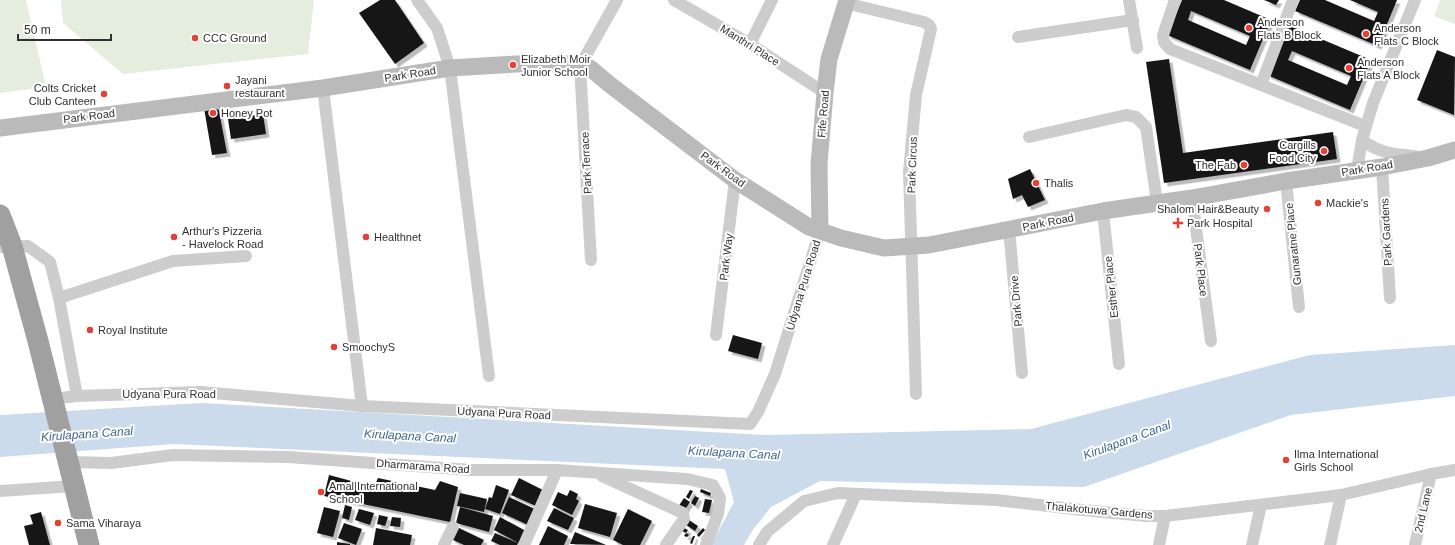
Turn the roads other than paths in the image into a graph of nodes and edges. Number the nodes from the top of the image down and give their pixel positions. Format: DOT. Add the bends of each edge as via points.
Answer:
graph roads {
  1 [pos="417,0"];
  2 [pos="617,0"];
  3 [pos="674,0"];
  4 [pos="772,0"];
  5 [pos="1129,0"];
  6 [pos="1176,0"];
  7 [pos="1293,0"];
  8 [pos="1415,0"];
  9 [pos="846,2"];
  10 [pos="1133,20"];
  11 [pos="1018,37"];
  12 [pos="750,44"];
  13 [pos="1137,48"];
  14 [pos="580,66"];
  15 [pos="450,68"];
  16 [pos="1261,85"];
  17 [pos="323,88"];
  18 [pos="825,92"];
  19 [pos="1365,126"];
  20 [pos="0,128"];
  21 [pos="1029,137"];
  22 [pos="1362,140"];
  23 [pos="1455,150"];
  24 [pos="1428,158"];
  25 [pos="1382,166"];
  26 [pos="1357,170"];
  27 [pos="735,180"];
  28 [pos="1286,181"];
  29 [pos="1192,198"];
  30 [pos="1157,202"];
  31 [pos="1103,211"];
  32 [pos="0,215"];
  33 [pos="1010,229"];
  34 [pos="820,231"];
  35 [pos="6,247"];
  36 [pos="912,247"];
  37 [pos="246,256"];
  38 [pos="591,260"];
  39 [pos="59,298"];
  40 [pos="1390,298"];
  41 [pos="1299,307"];
  42 [pos="716,335"];
  43 [pos="1211,341"];
  44 [pos="1119,364"];
  45 [pos="1022,373"];
  46 [pos="489,376"];
  47 [pos="916,394"];
  48 [pos="77,396"];
  49 [pos="53,401"];
  50 [pos="362,406"];
  51 [pos="67,458"];
  52 [pos="557,470"];
  53 [pos="1455,470"];
  54 [pos="594,473"];
  55 [pos="1431,474"];
  56 [pos="74,486"];
  57 [pos="0,492"];
  58 [pos="856,494"];
  59 [pos="1341,495"];
  60 [pos="1261,504"];
  61 [pos="1165,516"];
  62 [pos="453,527"];
  63 [pos="89,545"];
  64 [pos="444,545"];
  65 [pos="524,545"];
  66 [pos="666,545"];
  67 [pos="706,545"];
  68 [pos="759,545"];
  69 [pos="833,545"];
  70 [pos="1160,545"];
  71 [pos="1252,545"];
  72 [pos="1330,545"];
  73 [pos="1415,545"];
  1 -- 15 [label="street" via="437,28"];
  2 -- 14 [label="street"];
  3 -- 12 [label="street, Manthri Place"];
  4 -- 12 [label="street"];
  5 -- 10 [label="street"];
  6 -- 16 [label="street" via="1162,35 1164,42 1170,48"];
  7 -- 16 [label="street"];
  8 -- 19 [label="street"];
  9 -- 18 [label="main road, Fife Road" via="829,59"];
  9 -- 36 [label="street, Park Circus" via="924,22 932,28 916,96 909,172"];
  10 -- 11 [label="street"];
  10 -- 13 [label="street"];
  12 -- 18 [label="street, Manthri Place"];
  14 -- 15 [label="main road, Park Road" via="516,64"];
  14 -- 27 [label="main road, Park Road" via="590,68"];
  14 -- 38 [label="street, Park Terrace"];
  15 -- 17 [label="main road, Park Road"];
  15 -- 46 [label="street"];
  16 -- 19 [label="street"];
  17 -- 20 [label="main road, Park Road"];
  17 -- 50 [label="street"];
  18 -- 34 [label="main road, Fife Road" via="819,164"];
  19 -- 22 [label="street"];
  21 -- 30 [label="street" via="1126,115 1136,117 1146,126"];
  22 -- 24 [label="street" via="1383,152"];
  22 -- 26 [label="street"];
  23 -- 24 [label="main road, Park Road"];
  24 -- 25 [label="main road, Park Road"];
  25 -- 26 [label="main road, Park Road"];
  25 -- 40 [label="street, Park Gardens"];
  26 -- 28 [label="main road, Park Road"];
  27 -- 34 [label="main road, Park Road" via="795,219"];
  27 -- 42 [label="street, Park Way"];
  28 -- 29 [label="main road, Park Road"];
  28 -- 41 [label="street, Gunaratne Place"];
  29 -- 30 [label="main road, Park Road"];
  29 -- 43 [label="street, Park Place"];
  30 -- 31 [label="main road, Park Road"];
  31 -- 33 [label="main road, Park Road"];
  31 -- 44 [label="street, Esther Place"];
  32 -- 35 [label="highway"];
  33 -- 36 [label="main road, Park Road"];
  33 -- 45 [label="street, Park Drive"];
  34 -- 36 [label="main road, Park Road" via="884,248"];
  34 -- 50 [label="street, Udyana Pura Road" via="775,374 750,424"];
  35 -- 39 [label="street" via="28,246 50,262"];
  35 -- 49 [label="highway"];
  36 -- 47 [label="street, Park Circus"];
  37 -- 39 [label="street" via="173,261"];
  39 -- 48 [label="street"];
  48 -- 49 [label="street, Udyana Pura Road"];
  48 -- 50 [label="street, Udyana Pura Road" via="201,392"];
  49 -- 51 [label="highway"];
  51 -- 52 [label="street, Dharmarama Road" via="111,463 173,455 288,457 471,470"];
  51 -- 56 [label="highway"];
  52 -- 54 [label="street, Dharmarama Road"];
  52 -- 65 [label="street"];
  53 -- 55 [label="street, Thalakotuwa Gardens"];
  54 -- 66 [label="street" via="683,513 684,519"];
  54 -- 67 [label="street, Dharmarama Road" via="687,479 713,485 720,498 718,514"];
  55 -- 59 [label="street, Thalakotuwa Gardens"];
  55 -- 73 [label="street, 2nd Lane"];
  56 -- 57 [label="street"];
  56 -- 63 [label="highway"];
  58 -- 61 [label="street, Thalakotuwa Gardens" via="996,500"];
  58 -- 68 [label="street, Thalakotuwa Gardens" via="838,493 804,500 767,532"];
  58 -- 69 [label="street"];
  59 -- 60 [label="street, Thalakotuwa Gardens"];
  59 -- 72 [label="street"];
  60 -- 61 [label="street, Thalakotuwa Gardens"];
  60 -- 71 [label="street"];
  61 -- 70 [label="street"];
  62 -- 64 [label="street"];
}
